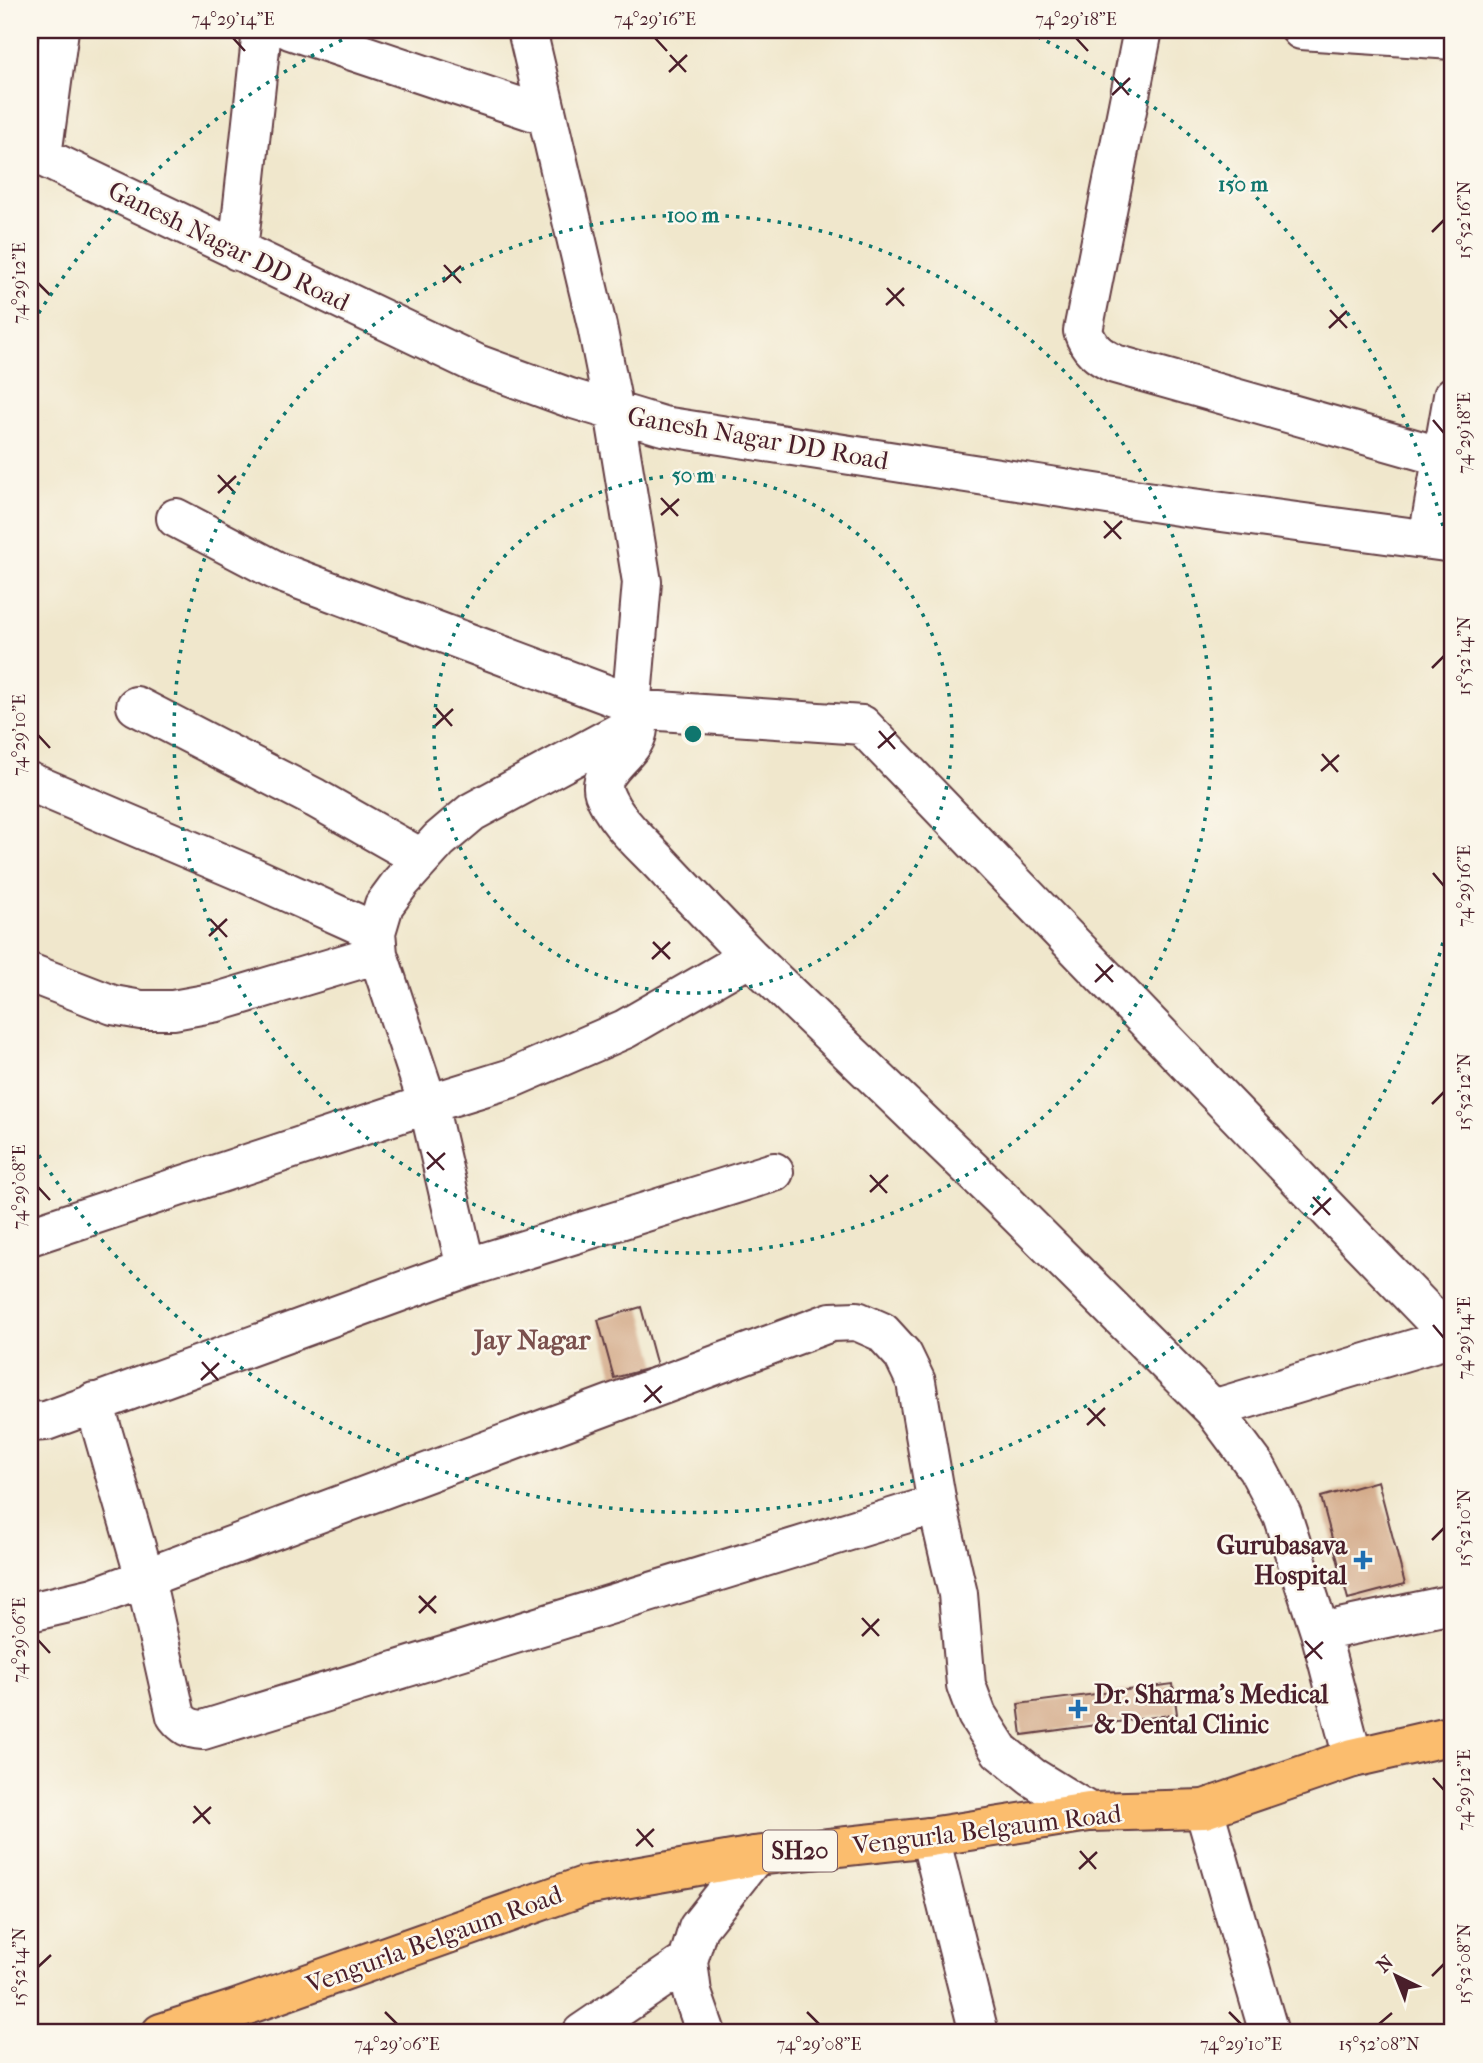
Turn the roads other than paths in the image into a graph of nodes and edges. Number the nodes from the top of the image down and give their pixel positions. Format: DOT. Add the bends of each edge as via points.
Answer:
graph roads {
  1 [pos="59,30"];
  2 [pos="262,30"];
  3 [pos="290,30"];
  4 [pos="527,30"];
  5 [pos="1143,30"];
  6 [pos="1301,30"];
  7 [pos="1453,40"];
  8 [pos="547,116"];
  9 [pos="36,154"];
  10 [pos="238,251"];
  11 [pos="1453,396"];
  12 [pos="614,411"];
  13 [pos="1443,457"];
  14 [pos="176,518"];
  15 [pos="1441,541"];
  16 [pos="136,706"];
  17 [pos="634,716"];
  18 [pos="30,782"];
  19 [pos="421,858"];
  20 [pos="377,943"];
  21 [pos="750,957"];
  22 [pos="30,972"];
  23 [pos="428,1104"];
  24 [pos="774,1172"];
  25 [pos="30,1236"];
  26 [pos="466,1268"];
  27 [pos="1452,1337"];
  28 [pos="94,1402"];
  29 [pos="1213,1409"];
  30 [pos="30,1422"];
  31 [pos="937,1504"];
  32 [pos="145,1578"];
  33 [pos="1453,1604"];
  34 [pos="30,1612"];
  35 [pos="1320,1632"];
  36 [pos="1453,1735"];
  37 [pos="1353,1758"];
  38 [pos="1204,1809"];
  39 [pos="1088,1812"];
  40 [pos="930,1837"];
  41 [pos="755,1856"];
  42 [pos="688,1961"];
  43 [pos="161,2033"];
  44 [pos="582,2033"];
  45 [pos="706,2033"];
  46 [pos="979,2033"];
  47 [pos="1269,2033"];
  1 -- 9 [label="street"];
  2 -- 10 [label="street"];
  3 -- 8 [label="street"];
  4 -- 8 [label="street"];
  5 -- 13 [label="street" via="1083,331 1087,345 1115,364"];
  6 -- 7 [label="street"];
  8 -- 12 [label="street"];
  9 -- 10 [label="street, Ganesh Nagar DD Road"];
  10 -- 12 [label="street, Ganesh Nagar DD Road" via="477,364"];
  11 -- 13 [label="street"];
  12 -- 15 [label="street, Ganesh Nagar DD Road" via="663,426 748,441"];
  12 -- 17 [label="street" via="642,582"];
  13 -- 15 [label="street"];
  14 -- 17 [label="street" via="279,572 619,699"];
  16 -- 19 [label="street"];
  17 -- 19 [label="street" via="472,812"];
  17 -- 21 [label="street" via="636,741 607,775 603,789 607,800 629,831"];
  17 -- 27 [label="street" via="863,725"];
  18 -- 20 [label="street" via="247,874"];
  19 -- 20 [label="street" via="384,905"];
  20 -- 22 [label="street" via="217,1002 173,1010 113,1005"];
  20 -- 23 [label="street"];
  21 -- 23 [label="street" via="625,1029 512,1078"];
  21 -- 29 [label="street"];
  23 -- 25 [label="street"];
  23 -- 26 [label="street"];
  24 -- 26 [label="street"];
  26 -- 28 [label="street"];
  27 -- 29 [label="street"];
  28 -- 30 [label="street" via="46,1421"];
  28 -- 32 [label="street"];
  29 -- 35 [label="street" via="1257,1468 1282,1514"];
  31 -- 32 [label="street" via="203,1730 192,1730 176,1716"];
  31 -- 32 [label="street" via="916,1382 904,1355 882,1332 858,1321 831,1322"];
  31 -- 39 [label="street" via="958,1594 966,1685 977,1715 1000,1751"];
  32 -- 34 [label="street" via="94,1597"];
  33 -- 35 [label="street"];
  35 -- 37 [label="street"];
  36 -- 37 [label="main road, Vengurla Belgaum Road / SH20"];
  37 -- 38 [label="main road, Vengurla Belgaum Road / SH20"];
  38 -- 39 [label="main road, Vengurla Belgaum Road / SH20"];
  38 -- 47 [label="street"];
  39 -- 40 [label="main road, Vengurla Belgaum Road / SH20"];
  40 -- 41 [label="main road, Vengurla Belgaum Road / SH20"];
  40 -- 46 [label="street"];
  41 -- 42 [label="street" via="698,1928"];
  41 -- 43 [label="main road, Vengurla Belgaum Road / SH20" via="584,1886"];
  42 -- 44 [label="street"];
  42 -- 45 [label="street" via="692,1993"];
}
